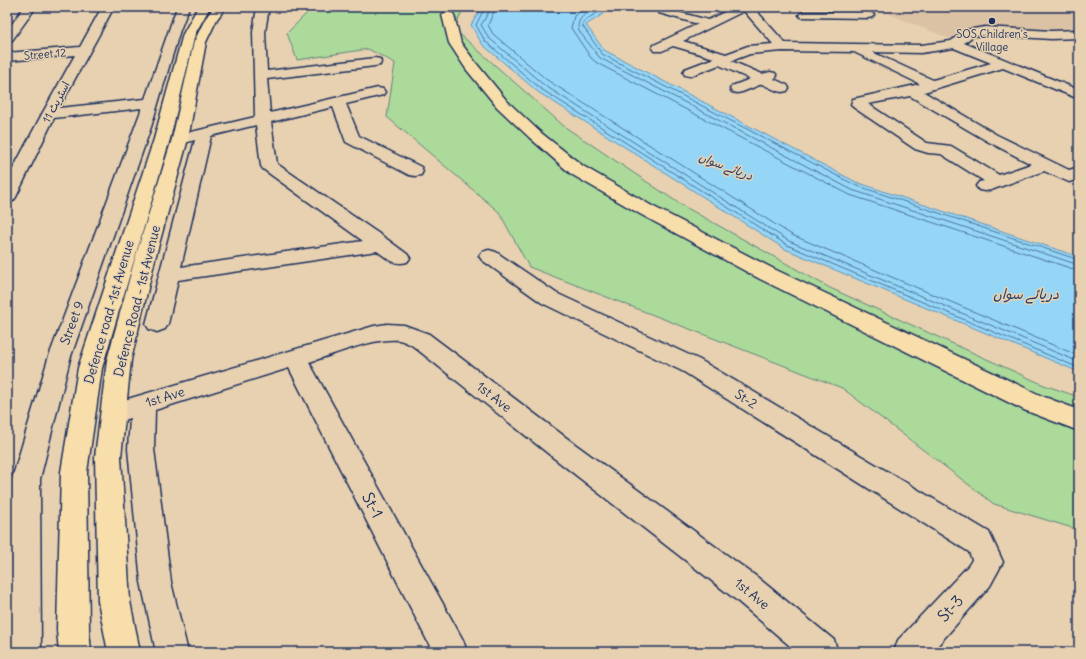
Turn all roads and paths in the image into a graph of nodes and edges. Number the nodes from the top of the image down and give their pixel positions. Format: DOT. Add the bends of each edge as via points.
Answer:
graph roads {
  1 [pos="30,7"];
  2 [pos="108,7"];
  3 [pos="183,7"];
  4 [pos="204,7"];
  5 [pos="220,7"];
  6 [pos="263,7"];
  7 [pos="724,7"];
  8 [pos="743,8"];
  9 [pos="447,9"];
  10 [pos="663,11"];
  11 [pos="801,11"];
  12 [pos="868,15"];
  13 [pos="710,24"];
  14 [pos="814,26"];
  15 [pos="824,34"];
  16 [pos="1079,34"];
  17 [pos="1058,35"];
  18 [pos="7,39"];
  19 [pos="673,42"];
  20 [pos="955,44"];
  21 [pos="1079,44"];
  22 [pos="782,47"];
  23 [pos="658,48"];
  24 [pos="838,48"];
  25 [pos="854,48"];
  26 [pos="84,50"];
  27 [pos="7,57"];
  28 [pos="724,60"];
  29 [pos="375,62"];
  30 [pos="1003,64"];
  31 [pos="690,72"];
  32 [pos="781,73"];
  33 [pos="260,76"];
  34 [pos="761,79"];
  35 [pos="932,85"];
  36 [pos="782,88"];
  37 [pos="737,89"];
  38 [pos="912,91"];
  39 [pos="378,92"];
  40 [pos="1079,95"];
  41 [pos="338,101"];
  42 [pos="169,108"];
  43 [pos="49,114"];
  44 [pos="263,119"];
  45 [pos="204,134"];
  46 [pos="180,139"];
  47 [pos="1045,165"];
  48 [pos="415,171"];
  49 [pos="1076,177"];
  50 [pos="9,192"];
  51 [pos="381,244"];
  52 [pos="489,256"];
  53 [pos="400,258"];
  54 [pos="169,275"];
  55 [pos="157,324"];
  56 [pos="295,358"];
  57 [pos="143,404"];
  58 [pos="112,413"];
  59 [pos="1079,421"];
  60 [pos="988,562"];
  61 [pos="25,652"];
  62 [pos="76,652"];
  63 [pos="124,652"];
  64 [pos="172,652"];
  65 [pos="451,652"];
  66 [pos="822,652"];
  67 [pos="910,652"];
  1 -- 18 [label="street"];
  2 -- 26 [label="street, اسٹریٹ 11"];
  3 -- 42 [label="street, Street 9" via="174,30"];
  4 -- 42 [label="main road, Defence road -1st Avenue" via="189,34"];
  5 -- 42 [label="main road, Defence Road - 1st Avenue" via="211,19"];
  6 -- 33 [label="street" via="259,32"];
  7 -- 8 [label="street"];
  8 -- 13 [label="street"];
  8 -- 22 [label="street"];
  9 -- 59 [label="main road" via="455,43 471,66 502,104 535,136 577,170 767,274 1033,403"];
  10 -- 13 [label="street"];
  11 -- 12 [label="street"];
  11 -- 14 [label="street"];
  13 -- 19 [label="street"];
  15 -- 24 [label="street"];
  16 -- 17 [label="street"];
  17 -- 20 [label="street" via="978,32 970,33"];
  17 -- 21 [label="street"];
  19 -- 23 [label="street"];
  19 -- 28 [label="street"];
  20 -- 25 [label="street" via="921,49"];
  20 -- 30 [label="street"];
  22 -- 24 [label="street"];
  22 -- 28 [label="street" via="748,50"];
  24 -- 25 [label="street"];
  25 -- 35 [label="street"];
  26 -- 27 [label="street, Street 12"];
  26 -- 43 [label="street, اسٹریٹ 11"];
  28 -- 31 [label="street"];
  28 -- 34 [label="street"];
  29 -- 33 [label="street"];
  30 -- 35 [label="street"];
  30 -- 40 [label="street"];
  32 -- 34 [label="street"];
  33 -- 44 [label="street"];
  34 -- 36 [label="street"];
  34 -- 37 [label="street"];
  35 -- 38 [label="street"];
  38 -- 47 [label="street" via="992,138"];
  38 -- 47 [label="street" via="858,104 921,146 945,149 992,184"];
  39 -- 41 [label="street"];
  41 -- 44 [label="street"];
  41 -- 48 [label="street" via="352,139"];
  42 -- 43 [label="street"];
  42 -- 46 [label="main road, Defence Road - 1st Avenue"];
  42 -- 61 [label="street, Street 9" via="59,359 26,479"];
  42 -- 62 [label="main road, Defence road -1st Avenue" via="162,139 90,368 74,472 73,630"];
  43 -- 50 [label="street, اسٹریٹ 11"];
  44 -- 45 [label="street"];
  44 -- 51 [label="street" via="269,166"];
  45 -- 46 [label="street"];
  45 -- 54 [label="street"];
  46 -- 58 [label="main road, Defence Road - 1st Avenue" via="119,360"];
  47 -- 49 [label="street"];
  51 -- 53 [label="street"];
  51 -- 54 [label="street"];
  52 -- 60 [label="street, St-2" via="549,298 692,366 979,542"];
  54 -- 55 [label="street"];
  56 -- 57 [label="street, 1st Ave"];
  56 -- 65 [label="street, St-1"];
  56 -- 66 [label="street, 1st Ave" via="387,331 399,331 422,340 746,588"];
  57 -- 58 [label="street, 1st Ave"];
  57 -- 64 [label="street" via="141,449 156,582"];
  58 -- 63 [label="main road, Defence Road - 1st Avenue" via="108,457 114,600"];
  60 -- 67 [label="street, St-3" via="979,576"];
}
